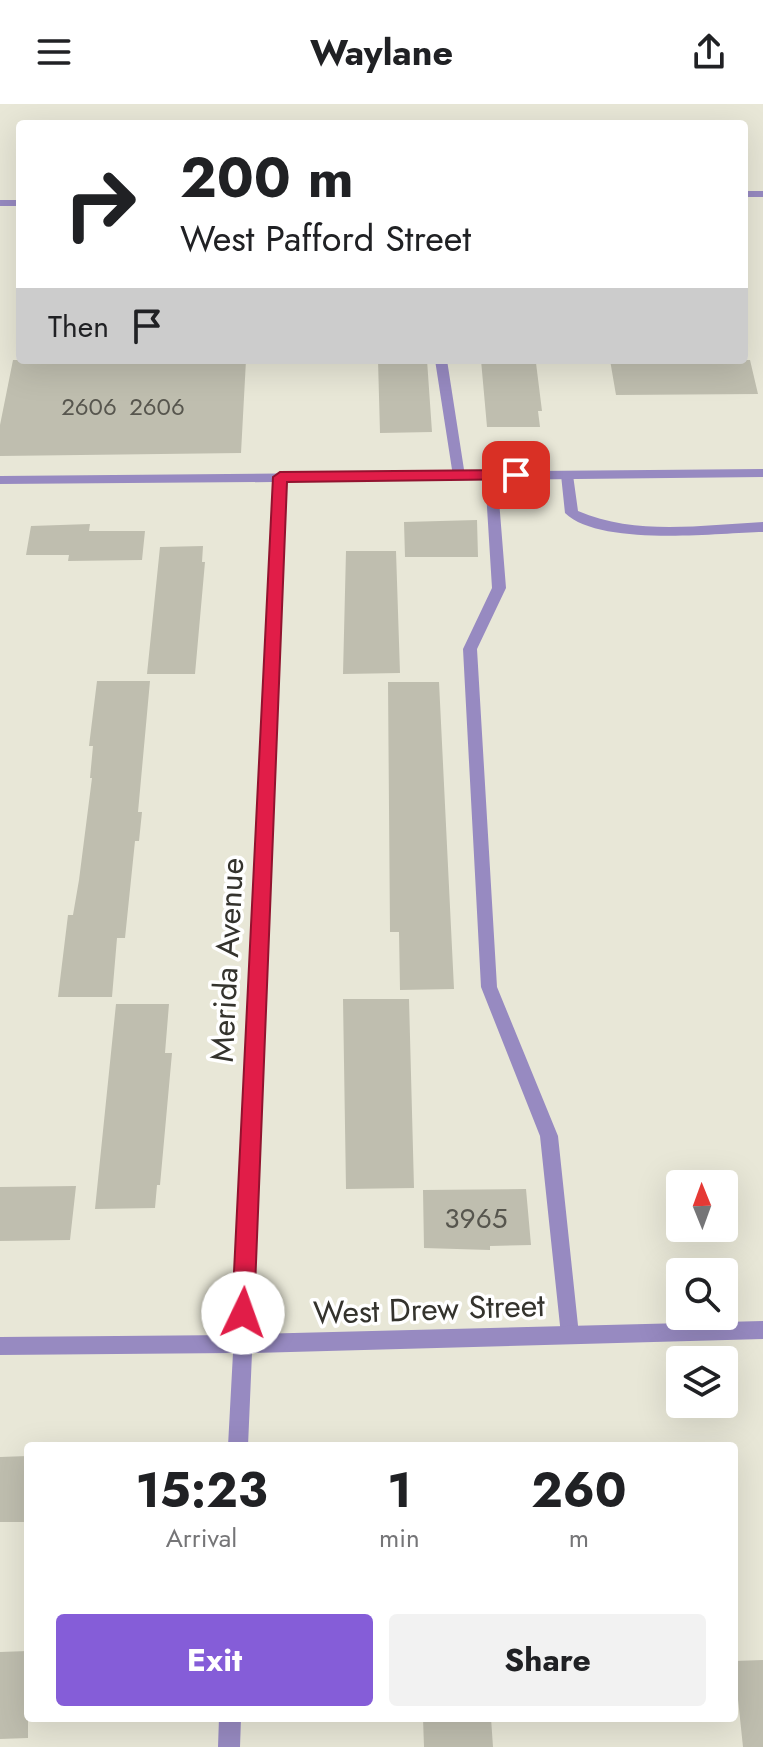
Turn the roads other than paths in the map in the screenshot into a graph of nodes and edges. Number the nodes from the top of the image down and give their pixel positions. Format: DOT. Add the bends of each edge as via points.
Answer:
graph roads {
  1 [pos="442,364"];
  2 [pos="763,473"];
  3 [pos="491,475"];
  4 [pos="567,475"];
  5 [pos="459,476"];
  6 [pos="280,477"];
  7 [pos="0,482"];
  8 [pos="763,527"];
  9 [pos="763,1330"];
  10 [pos="570,1335"];
  11 [pos="242,1344"];
  12 [pos="0,1346"];
  13 [pos="238,1442"];
  14 [pos="230,1722"];
  15 [pos="229,1747"];
  1 -- 5 [label="street"];
  2 -- 4 [label="street"];
  3 -- 4 [label="street"];
  3 -- 5 [label="street"];
  3 -- 10 [label="street" via="499,588 470,649 489,987 549,1136"];
  4 -- 8 [label="street" via="572,513 591,523 616,528"];
  5 -- 6 [label="street"];
  6 -- 7 [label="street"];
  6 -- 11 [label="street, Merida Avenue"];
  9 -- 10 [label="street, West Drew Street"];
  10 -- 11 [label="street, West Drew Street"];
  11 -- 12 [label="street, West Drew Street"];
  11 -- 13 [label="street, Merida Avenue"];
  14 -- 15 [label="street"];
}
